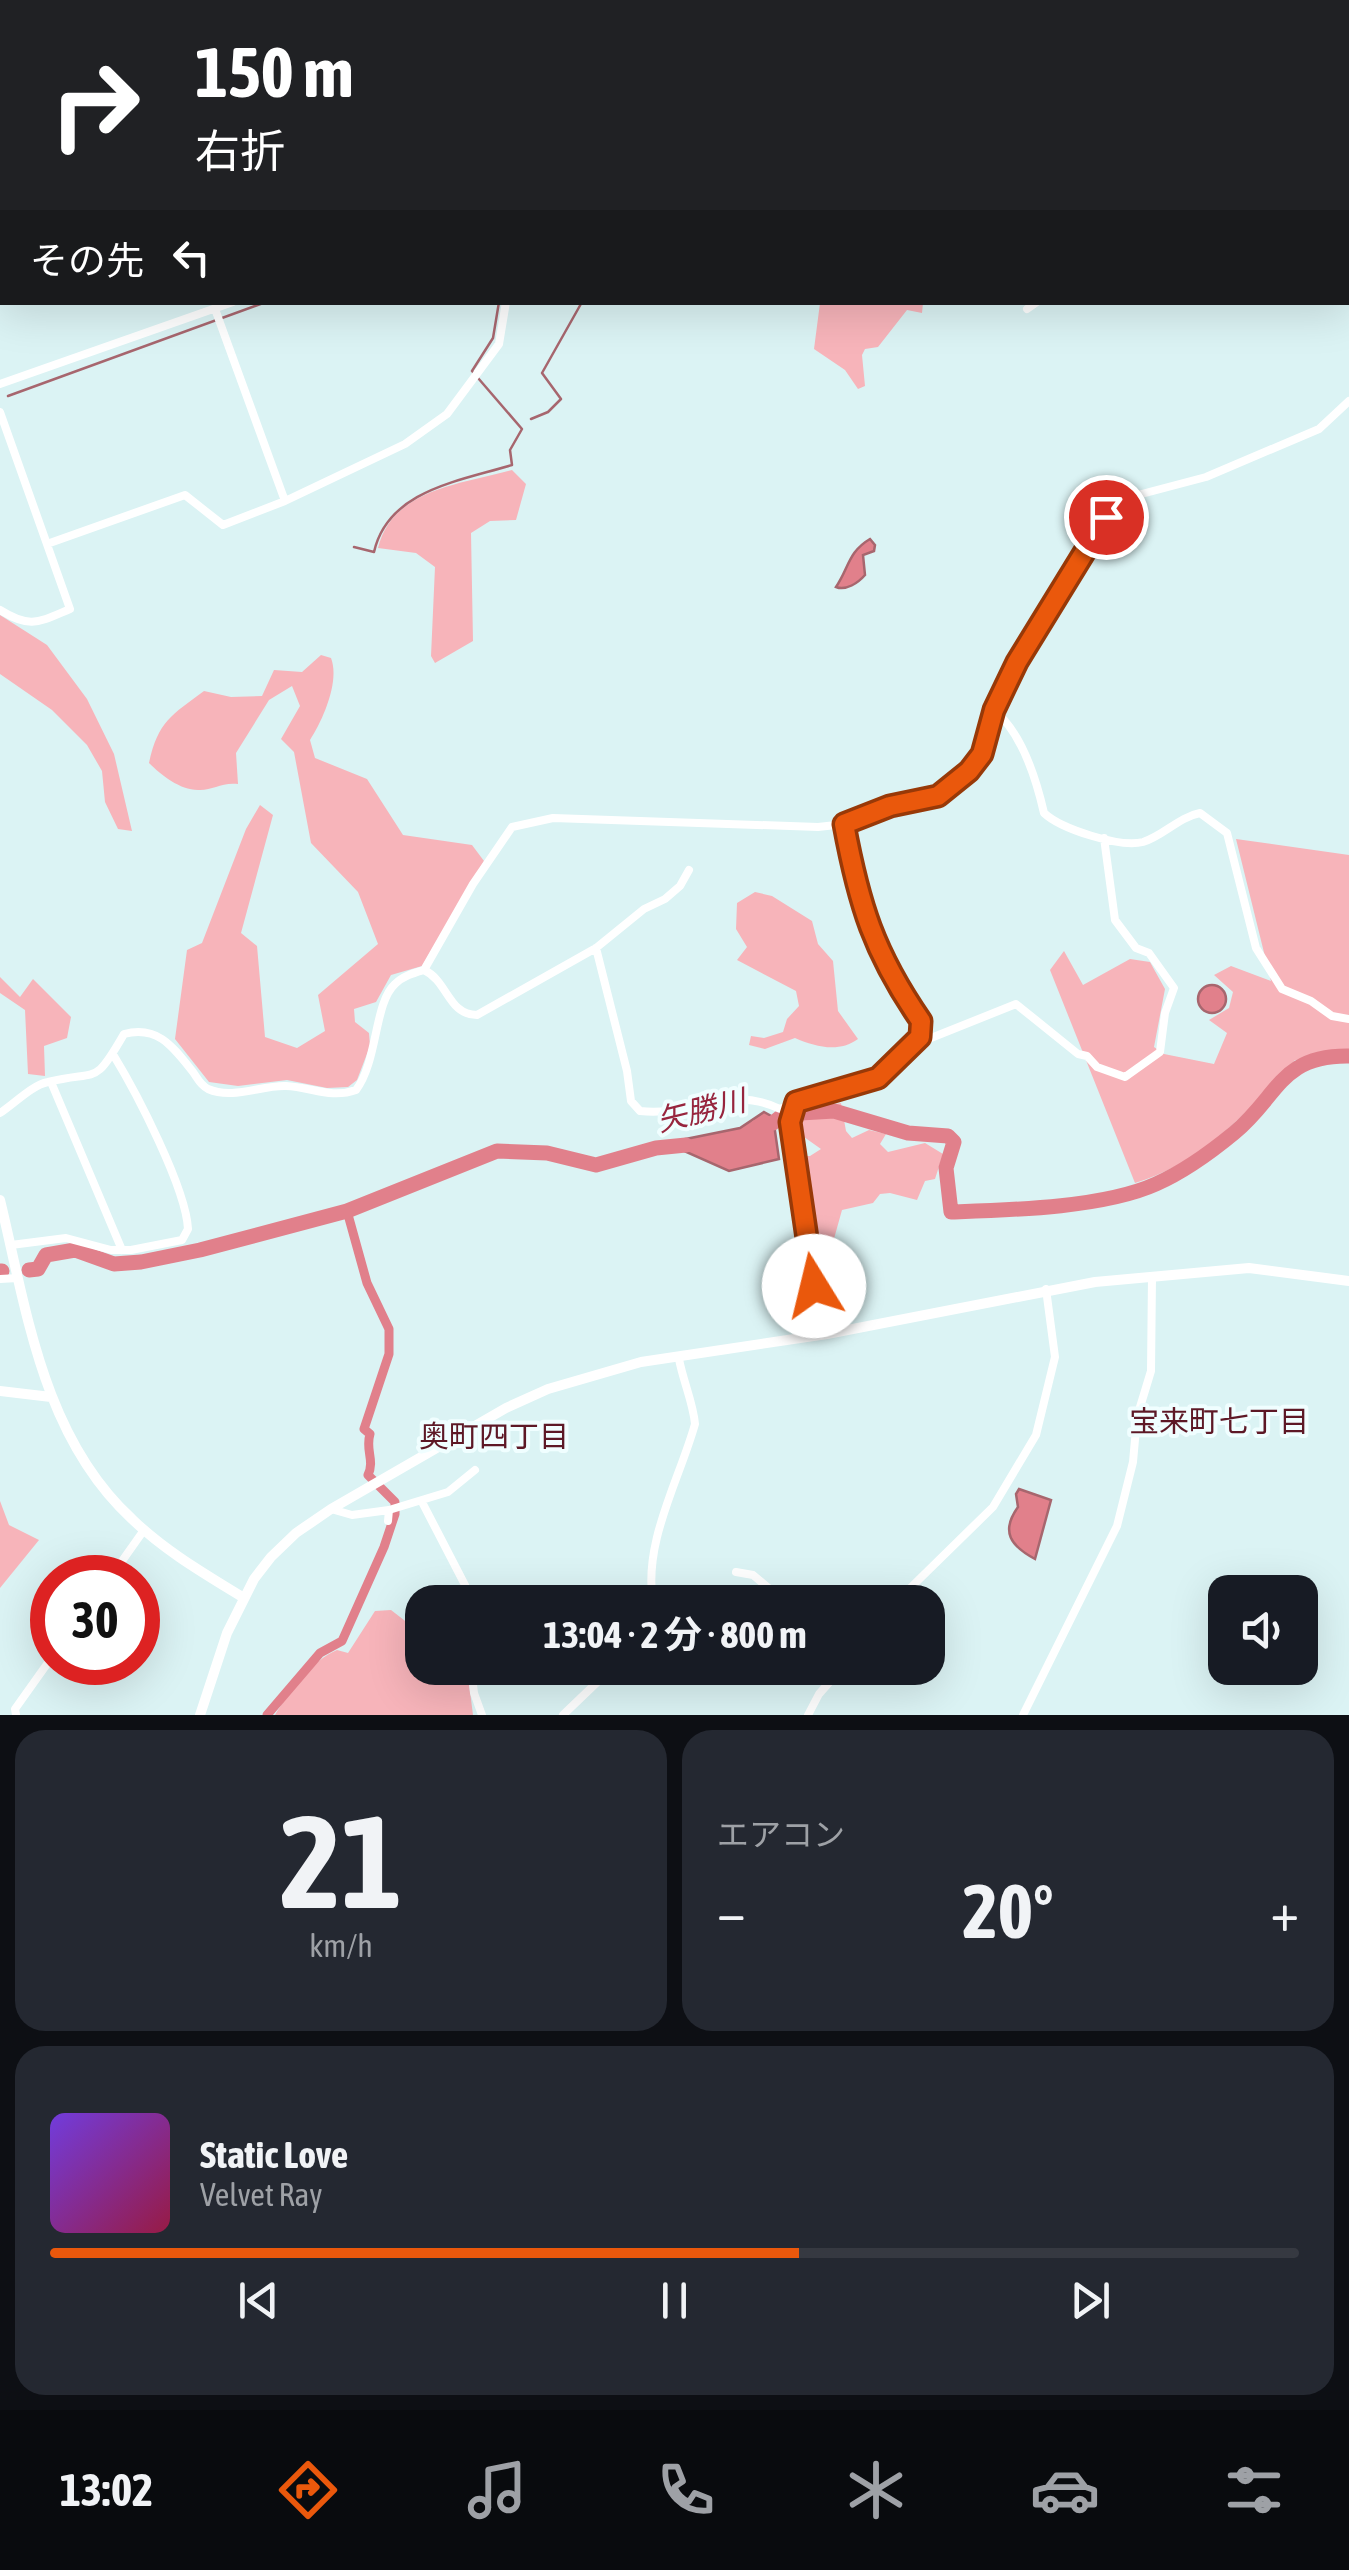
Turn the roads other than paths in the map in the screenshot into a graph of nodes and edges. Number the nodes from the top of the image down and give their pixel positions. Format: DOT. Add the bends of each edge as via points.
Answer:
graph roads {
  1 [pos="225,305"];
  2 [pos="506,305"];
  3 [pos="215,309"];
  4 [pos="0,384"];
  5 [pos="1349,401"];
  6 [pos="0,412"];
  7 [pos="285,502"];
  8 [pos="47,544"];
  9 [pos="0,610"];
  10 [pos="994,710"];
  11 [pos="844,824"];
  12 [pos="1104,838"];
  13 [pos="689,870"];
  14 [pos="596,948"];
  15 [pos="424,970"];
  16 [pos="1349,1019"];
  17 [pos="920,1037"];
  18 [pos="114,1056"];
  19 [pos="52,1082"];
  20 [pos="796,1102"];
  21 [pos="0,1113"];
  22 [pos="0,1200"];
  23 [pos="11,1245"];
  24 [pos="122,1250"];
  25 [pos="1152,1276"];
  26 [pos="0,1278"];
  27 [pos="18,1278"];
  28 [pos="1349,1281"];
  29 [pos="1046,1289"];
  30 [pos="827,1334"];
  31 [pos="680,1358"];
  32 [pos="0,1391"];
  33 [pos="51,1397"];
  34 [pos="475,1470"];
  35 [pos="422,1502"];
  36 [pos="331,1509"];
  37 [pos="388,1510"];
  38 [pos="388,1521"];
  39 [pos="144,1530"];
  40 [pos="126,1555"];
  41 [pos="736,1572"];
  42 [pos="465,1585"];
  43 [pos="650,1585"];
  44 [pos="764,1585"];
  45 [pos="913,1585"];
  46 [pos="244,1598"];
  47 [pos="32,1685"];
  48 [pos="473,1685"];
  49 [pos="594,1685"];
  50 [pos="827,1685"];
  51 [pos="16,1715"];
  52 [pos="200,1715"];
  53 [pos="482,1715"];
  54 [pos="563,1715"];
  55 [pos="808,1715"];
  56 [pos="1023,1715"];
  1 -- 3 [label="street"];
  2 -- 7 [label="street" via="499,344 447,414 405,444"];
  3 -- 4 [label="street"];
  3 -- 7 [label="street"];
  5 -- 10 [label="street" via="1319,430 1119,505 1074,567"];
  6 -- 8 [label="street"];
  7 -- 8 [label="street" via="223,525 185,495"];
  8 -- 9 [label="street" via="70,609 36,623"];
  10 -- 11 [label="street" via="982,754 955,784 938,796"];
  10 -- 12 [label="street" via="1020,746 1044,813"];
  11 -- 15 [label="street" via="554,818 512,826"];
  11 -- 17 [label="street" via="872,938 921,1021"];
  12 -- 16 [label="street" via="1141,842 1195,813 1212,821 1228,833 1256,948 1282,989"];
  12 -- 17 [label="street" via="1116,920 1174,988 1158,1056 1119,1076 1078,1054 1016,1004"];
  13 -- 14 [label="street" via="665,900"];
  14 -- 15 [label="street" via="477,1014 456,1008"];
  14 -- 20 [label="street" via="635,1107 647,1112 739,1098 780,1110"];
  15 -- 18 [label="street" via="391,988 362,1082 349,1092 283,1086 216,1092 201,1085 164,1039 139,1030 124,1034"];
  17 -- 20 [label="street" via="878,1078"];
  18 -- 19 [label="street" via="96,1074"];
  18 -- 24 [label="street" via="137,1094 188,1228 176,1243"];
  19 -- 21 [label="street"];
  19 -- 24 [label="street"];
  20 -- 30 [label="street" via="790,1122"];
  22 -- 23 [label="street"];
  23 -- 24 [label="street" via="66,1238"];
  23 -- 27 [label="street"];
  25 -- 28 [label="street" via="1249,1268"];
  25 -- 29 [label="street"];
  25 -- 56 [label="street" via="1151,1371 1117,1526"];
  26 -- 27 [label="street"];
  27 -- 33 [label="street"];
  29 -- 30 [label="street"];
  29 -- 45 [label="street" via="1054,1357 1036,1435 993,1507"];
  30 -- 31 [label="street"];
  31 -- 36 [label="street" via="640,1362 548,1389"];
  31 -- 43 [label="street" via="694,1424 665,1510"];
  32 -- 33 [label="street"];
  33 -- 39 [label="street" via="93,1475"];
  34 -- 35 [label="street"];
  35 -- 37 [label="street"];
  35 -- 42 [label="street"];
  36 -- 37 [label="street" via="352,1515"];
  36 -- 46 [label="street" via="271,1556"];
  37 -- 38 [label="street"];
  39 -- 40 [label="street"];
  39 -- 46 [label="street"];
  41 -- 44 [label="street"];
  46 -- 52 [label="street"];
  47 -- 51 [label="street"];
  48 -- 53 [label="street"];
  49 -- 54 [label="street"];
  50 -- 55 [label="street"];
}
